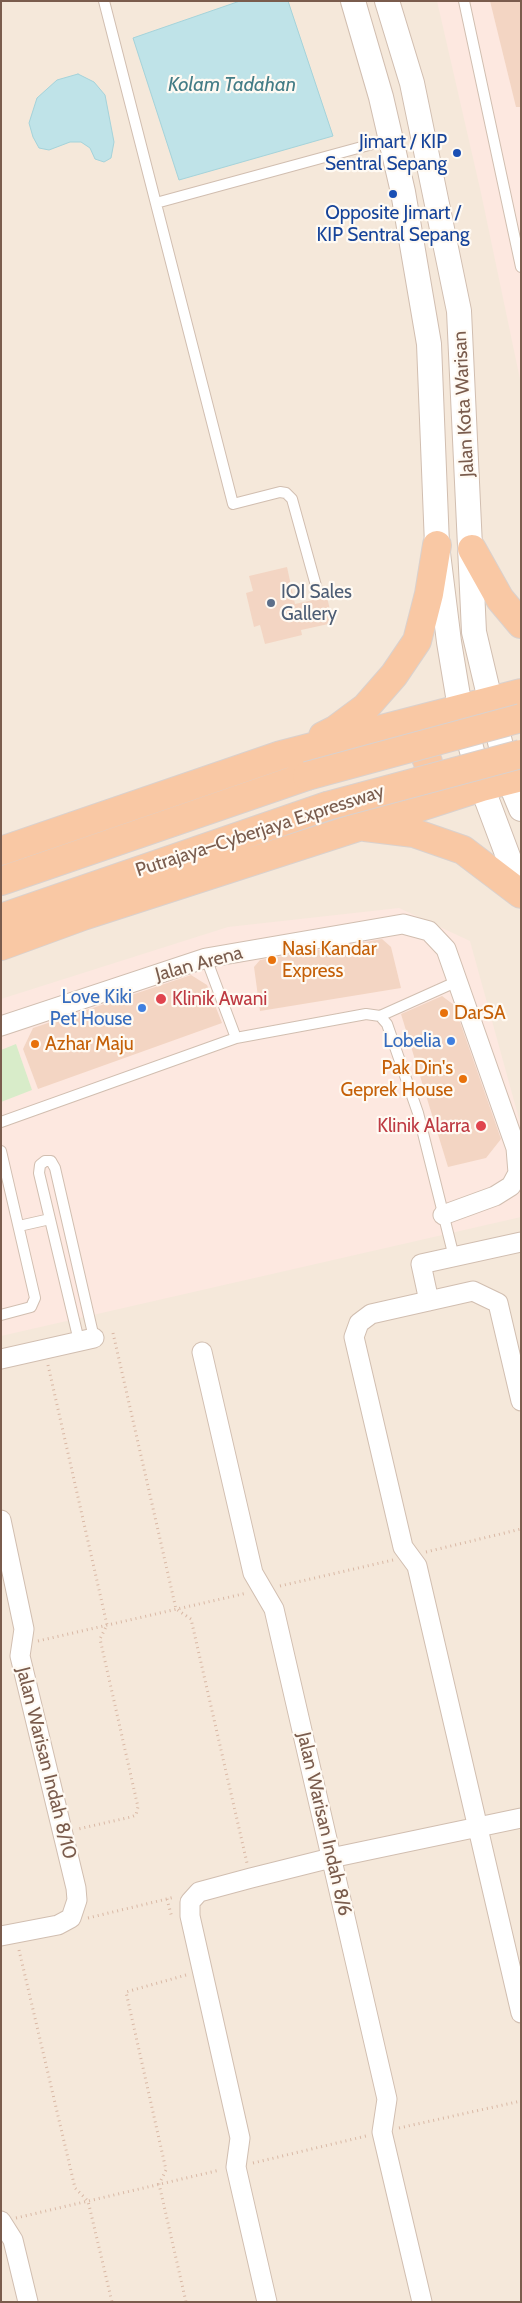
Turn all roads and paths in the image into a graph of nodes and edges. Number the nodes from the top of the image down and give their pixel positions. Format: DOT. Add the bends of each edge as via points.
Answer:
graph roads {
  1 [pos="104,1"];
  2 [pos="353,1"];
  3 [pos="388,1"];
  4 [pos="400,1"];
  5 [pos="464,1"];
  6 [pos="394,25"];
  7 [pos="390,139"];
  8 [pos="156,202"];
  9 [pos="521,267"];
  10 [pos="437,545"];
  11 [pos="472,549"];
  12 [pos="318,593"];
  13 [pos="521,624"];
  14 [pos="521,693"];
  15 [pos="489,701"];
  16 [pos="460,708"];
  17 [pos="521,718"];
  18 [pos="373,730"];
  19 [pos="521,754"];
  20 [pos="281,755"];
  21 [pos="515,778"];
  22 [pos="482,787"];
  23 [pos="521,809"];
  24 [pos="399,813"];
  25 [pos="361,827"];
  26 [pos="1,851"];
  27 [pos="1,881"];
  28 [pos="521,892"];
  29 [pos="1,918"];
  30 [pos="1,946"];
  31 [pos="206,958"];
  32 [pos="458,981"];
  33 [pos="380,1016"];
  34 [pos="1,1026"];
  35 [pos="236,1038"];
  36 [pos="1,1122"];
  37 [pos="1,1151"];
  38 [pos="444,1215"];
  39 [pos="50,1219"];
  40 [pos="18,1226"];
  41 [pos="521,1242"];
  42 [pos="454,1257"];
  43 [pos="429,1301"];
  44 [pos="1,1315"];
  45 [pos="113,1334"];
  46 [pos="86,1340"];
  47 [pos="44,1349"];
  48 [pos="202,1352"];
  49 [pos="1,1359"];
  50 [pos="521,1401"];
  51 [pos="1,1520"];
  52 [pos="521,1818"];
  53 [pos="479,1827"];
  54 [pos="62,1833"];
  55 [pos="331,1858"];
  56 [pos="251,1878"];
  57 [pos="199,1892"];
  58 [pos="167,1899"];
  59 [pos="71,1918"];
  60 [pos="174,1928"];
  61 [pos="8,1935"];
  62 [pos="184,1967"];
  63 [pos="521,2013"];
  64 [pos="521,2101"];
  65 [pos="382,2132"];
  66 [pos="236,2167"];
  67 [pos="160,2184"];
  68 [pos="88,2201"];
  69 [pos="1,2221"];
  70 [pos="28,2302"];
  71 [pos="112,2302"];
  72 [pos="186,2302"];
  73 [pos="267,2302"];
  74 [pos="422,2302"];
  1 -- 8 [label="lane"];
  2 -- 7 [label="street, Jalan Kota Warisan"];
  3 -- 6 [label="street, Jalan Kota Warisan"];
  4 -- 6 [label="lane"];
  5 -- 9 [label="lane"];
  6 -- 11 [label="street, Jalan Kota Warisan" via="430,160 459,311"];
  7 -- 8 [label="lane"];
  7 -- 10 [label="street, Jalan Kota Warisan" via="403,192 429,344"];
  8 -- 12 [label="lane" via="234,504 280,492 292,498"];
  10 -- 16 [label="street, Jalan Kota Warisan"];
  10 -- 20 [label="highway" via="430,594 417,641 394,675 366,707 335,730"];
  11 -- 13 [label="highway" via="500,599"];
  11 -- 15 [label="street, Jalan Kota Warisan" via="474,632"];
  14 -- 15 [label="highway"];
  15 -- 16 [label="highway"];
  15 -- 21 [label="street, Jalan Kota Warisan"];
  16 -- 18 [label="highway"];
  16 -- 22 [label="street, Jalan Kota Warisan"];
  17 -- 27 [label="highway, Putrajaya–Cyberjaya Expressway, bridge" via="308,776"];
  18 -- 20 [label="highway"];
  18 -- 24 [label="highway" via="399,730 417,739 428,762 430,785 422,798"];
  19 -- 29 [label="highway, Putrajaya–Cyberjaya Expressway, bridge" via="327,806"];
  20 -- 26 [label="highway"];
  21 -- 22 [label="highway"];
  21 -- 23 [label="street, Jalan Kota Warisan"];
  22 -- 24 [label="highway"];
  22 -- 28 [label="street, Jalan Kota Warisan"];
  24 -- 25 [label="highway"];
  25 -- 28 [label="highway" via="414,833 463,850"];
  25 -- 30 [label="highway" via="83,916"];
  31 -- 32 [label="street, Jalan Arena" via="403,924 428,931 446,949"];
  31 -- 34 [label="street, Jalan Arena"];
  31 -- 35 [label="lane"];
  32 -- 33 [label="lane"];
  32 -- 38 [label="street, Jalan Arena" via="516,1148 518,1172 511,1186 495,1196"];
  33 -- 35 [label="lane" via="366,1014"];
  33 -- 38 [label="lane" via="387,1024 418,1113"];
  35 -- 36 [label="lane"];
  37 -- 40 [label="lane"];
  38 -- 42 [label="lane"];
  39 -- 40 [label="lane"];
  39 -- 46 [label="lane"];
  39 -- 46 [label="lane" via="39,1173 40,1165 48,1160 55,1168"];
  40 -- 44 [label="lane" via="35,1298 31,1307"];
  41 -- 42 [label="street"];
  42 -- 43 [label="street" via="421,1264"];
  43 -- 50 [label="street" via="473,1292 498,1303"];
  43 -- 53 [label="street" via="371,1314 359,1323 354,1337 403,1547 417,1566"];
  45 -- 56 [label="path" via="176,1609 191,1619"];
  46 -- 47 [label="street"];
  47 -- 49 [label="street"];
  47 -- 54 [label="path" via="107,1625 100,1639 138,1807 136,1815 131,1817"];
  48 -- 55 [label="street, Jalan Warisan Indah 8/6" via="253,1573 274,1609"];
  51 -- 54 [label="street, Jalan Warisan Indah 8/10" via="24,1629 20,1656"];
  52 -- 53 [label="street"];
  53 -- 55 [label="street"];
  53 -- 63 [label="street"];
  54 -- 59 [label="street, Jalan Warisan Indah 8/10" via="76,1888 77,1900"];
  55 -- 56 [label="street"];
  55 -- 65 [label="street, Jalan Warisan Indah 8/6" via="387,2099"];
  56 -- 57 [label="street"];
  57 -- 58 [label="path"];
  57 -- 66 [label="street" via="190,1902 190,1916 240,2138"];
  58 -- 59 [label="path" via="80,1920"];
  58 -- 60 [label="path"];
  59 -- 61 [label="street"];
  61 -- 68 [label="path" via="75,2188"];
  62 -- 67 [label="path" via="186,1976 126,1992 166,2170"];
  64 -- 65 [label="path"];
  65 -- 66 [label="path"];
  65 -- 74 [label="street, Jalan Warisan Indah 8/6"];
  66 -- 67 [label="path"];
  66 -- 73 [label="street"];
  67 -- 68 [label="path"];
  67 -- 72 [label="path"];
  68 -- 69 [label="path"];
  68 -- 71 [label="path"];
  69 -- 70 [label="street" via="13,2240"];
}
